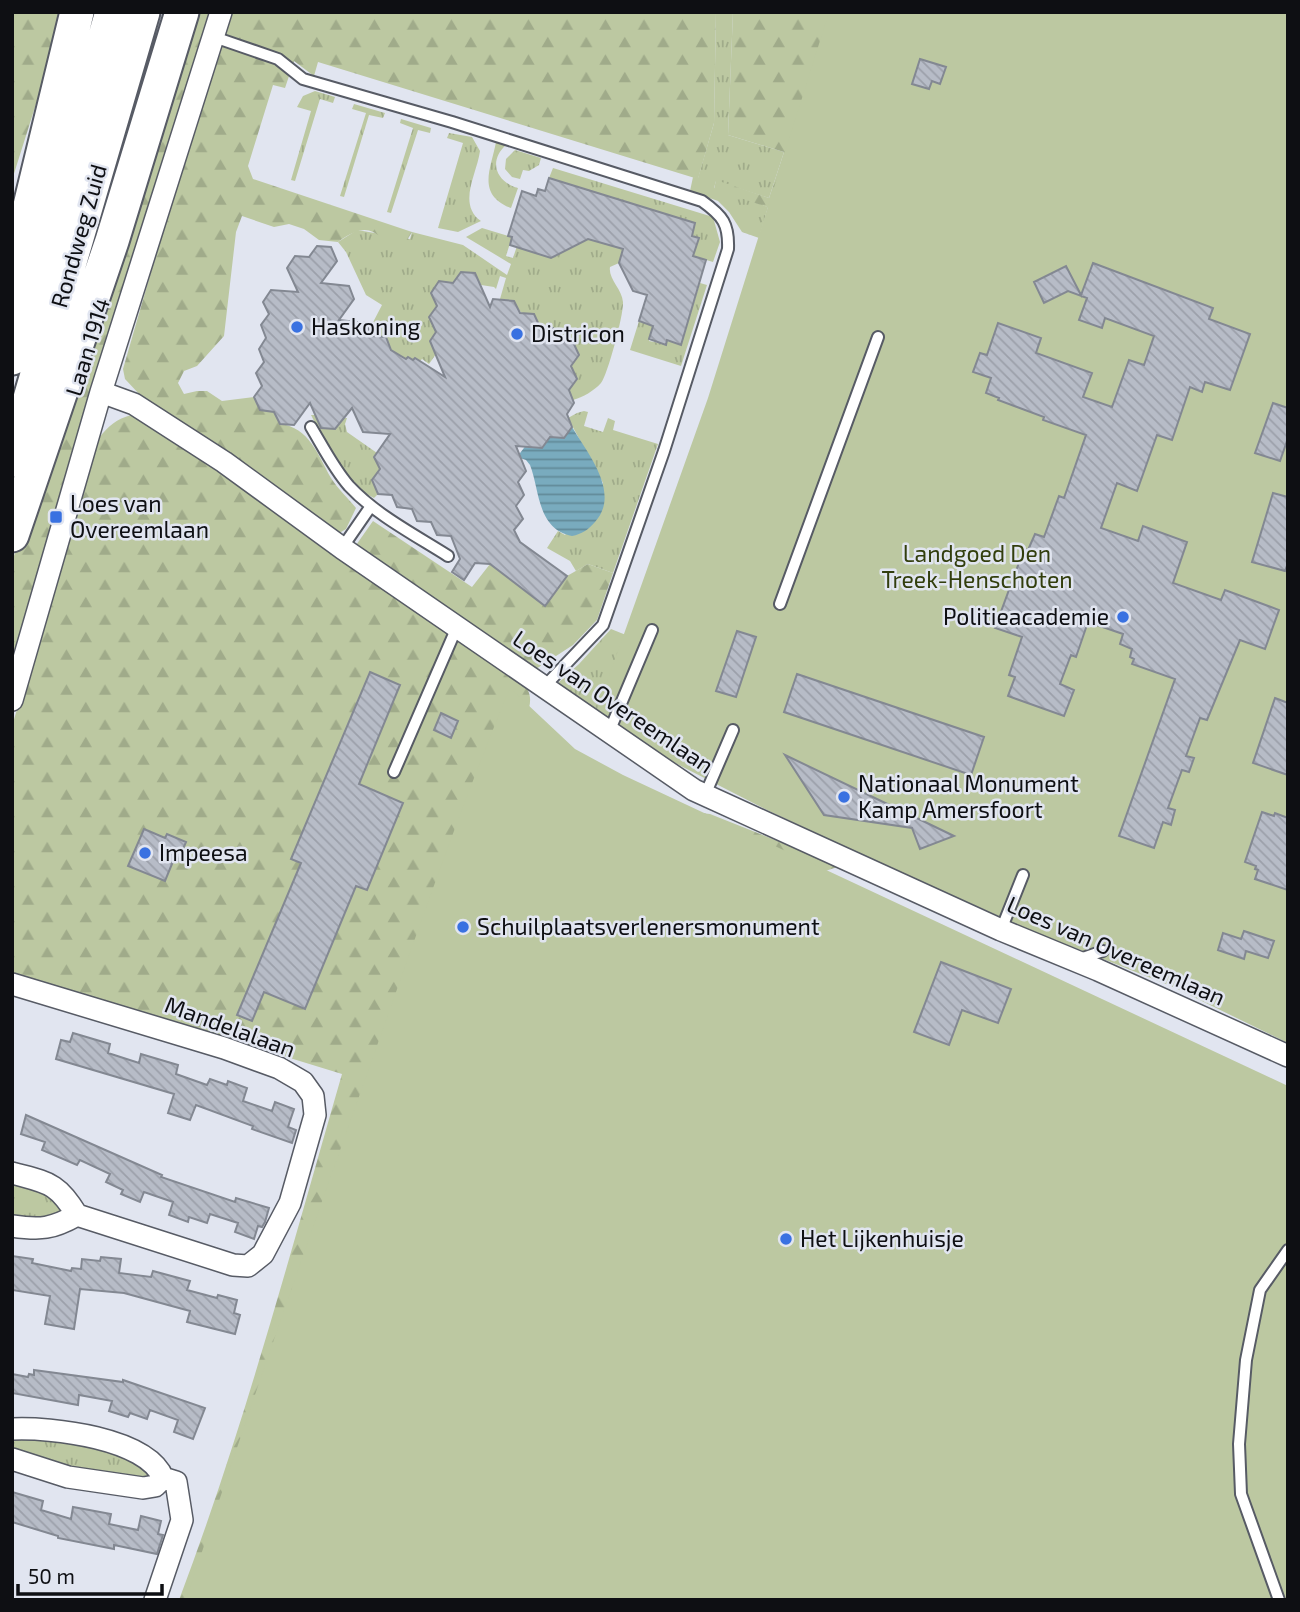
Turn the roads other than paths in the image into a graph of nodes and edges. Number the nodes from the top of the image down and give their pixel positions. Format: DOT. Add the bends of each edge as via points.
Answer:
graph roads {
  1 [pos="77,12"];
  2 [pos="112,12"];
  3 [pos="143,12"];
  4 [pos="182,12"];
  5 [pos="221,12"];
  6 [pos="214,37"];
  7 [pos="12,280"];
  8 [pos="878,337"];
  9 [pos="12,358"];
  10 [pos="102,392"];
  11 [pos="311,427"];
  12 [pos="12,460"];
  13 [pos="371,506"];
  14 [pos="12,535"];
  15 [pos="342,548"];
  16 [pos="448,556"];
  17 [pos="780,604"];
  18 [pos="457,627"];
  19 [pos="652,630"];
  20 [pos="543,688"];
  21 [pos="12,700"];
  22 [pos="733,730"];
  23 [pos="609,732"];
  24 [pos="394,772"];
  25 [pos="705,795"];
  26 [pos="1023,875"];
  27 [pos="1001,930"];
  28 [pos="1102,951"];
  29 [pos="1074,960"];
  30 [pos="12,985"];
  31 [pos="1288,1056"];
  32 [pos="12,1173"];
  33 [pos="77,1215"];
  34 [pos="12,1226"];
  35 [pos="1288,1250"];
  36 [pos="12,1429"];
  37 [pos="12,1459"];
  38 [pos="163,1478"];
  39 [pos="155,1600"];
  40 [pos="1279,1600"];
  1 -- 7 [label="main road"];
  2 -- 9 [label="main road, Rondweg Zuid"];
  3 -- 12 [label="main road, Rondweg Zuid"];
  4 -- 14 [label="main road" via="112,241"];
  5 -- 6 [label="street, Laan 1914"];
  6 -- 10 [label="street, Laan 1914"];
  6 -- 20 [label="lane" via="278,59 303,79 702,201 718,213 728,231 728,249 673,425 603,625"];
  8 -- 17 [label="lane"];
  10 -- 15 [label="street, Loes van Overeemlaan" via="162,421"];
  10 -- 21 [label="street, Laan 1914"];
  11 -- 13 [label="lane" via="349,486"];
  13 -- 15 [label="lane"];
  13 -- 16 [label="lane"];
  15 -- 18 [label="street, Loes van Overeemlaan"];
  18 -- 20 [label="street, Loes van Overeemlaan"];
  18 -- 24 [label="lane"];
  19 -- 23 [label="lane"];
  20 -- 23 [label="street, Loes van Overeemlaan"];
  22 -- 25 [label="lane"];
  23 -- 25 [label="street, Loes van Overeemlaan"];
  25 -- 27 [label="street, Loes van Overeemlaan"];
  26 -- 27 [label="lane"];
  27 -- 29 [label="street, Loes van Overeemlaan"];
  28 -- 29 [label="lane"];
  29 -- 31 [label="street, Loes van Overeemlaan"];
  30 -- 33 [label="street, Mandelalaan" via="279,1068 303,1082 313,1096 315,1115 290,1203 263,1254 248,1266"];
  32 -- 33 [label="street" via="51,1184"];
  33 -- 34 [label="street" via="55,1227"];
  35 -- 40 [label="lane" via="1260,1290 1246,1360 1239,1444 1241,1494"];
  36 -- 38 [label="street" via="57,1430 99,1438 148,1458"];
  37 -- 38 [label="street" via="68,1477 144,1488"];
  38 -- 39 [label="street" via="176,1482 182,1520"];
}
